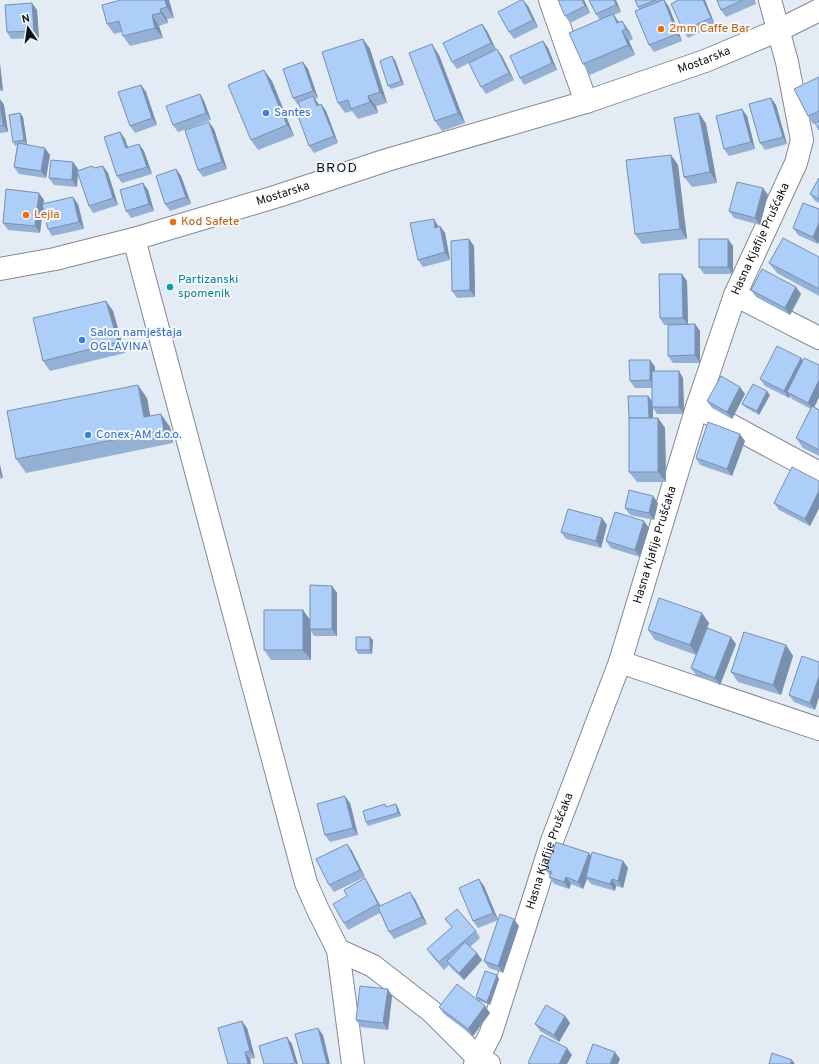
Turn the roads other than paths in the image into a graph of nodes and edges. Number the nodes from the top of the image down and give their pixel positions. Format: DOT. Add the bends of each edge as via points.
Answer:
graph roads {
  1 [pos="550,0"];
  2 [pos="770,0"];
  3 [pos="819,10"];
  4 [pos="779,30"];
  5 [pos="586,102"];
  6 [pos="134,239"];
  7 [pos="0,269"];
  8 [pos="735,295"];
  9 [pos="819,338"];
  10 [pos="697,407"];
  11 [pos="819,473"];
  12 [pos="620,662"];
  13 [pos="819,729"];
  14 [pos="338,950"];
  15 [pos="481,1062"];
  16 [pos="353,1064"];
  1 -- 5 [label="street"];
  2 -- 4 [label="street, Hasna Kjafije Prušćaka"];
  3 -- 4 [label="street, Mostarska"];
  4 -- 5 [label="street, Mostarska" via="705,61"];
  4 -- 8 [label="street, Hasna Kjafije Prušćaka" via="802,140 796,163"];
  5 -- 6 [label="street, Mostarska" via="387,160"];
  6 -- 7 [label="street, Mostarska" via="55,259"];
  6 -- 14 [label="street" via="306,883"];
  8 -- 9 [label="street"];
  8 -- 10 [label="street, Hasna Kjafije Prušćaka"];
  10 -- 11 [label="street"];
  10 -- 12 [label="street, Hasna Kjafije Prušćaka"];
  12 -- 13 [label="street"];
  12 -- 15 [label="street, Hasna Kjafije Prušćaka" via="552,842"];
  14 -- 15 [label="street" via="373,966 431,1011"];
  14 -- 16 [label="street"];
}
